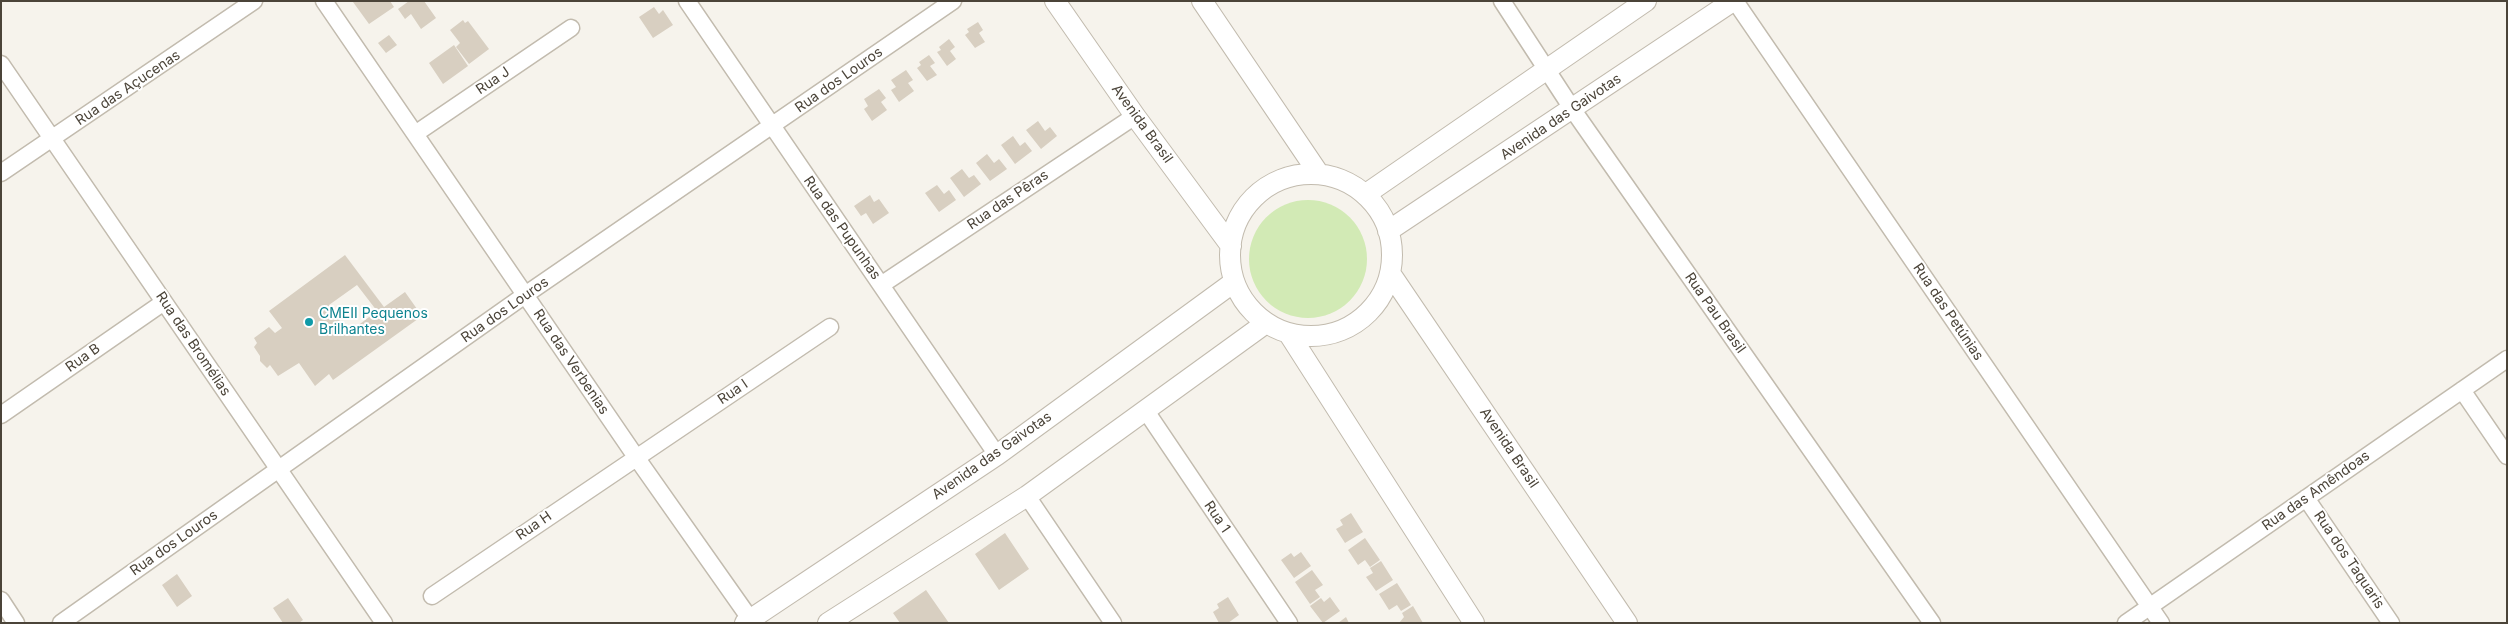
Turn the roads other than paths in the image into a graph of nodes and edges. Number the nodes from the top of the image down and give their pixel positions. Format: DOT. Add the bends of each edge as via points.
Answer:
graph roads {
  1 [pos="254,1"];
  2 [pos="324,1"];
  3 [pos="687,1"];
  4 [pos="953,1"];
  5 [pos="1055,1"];
  6 [pos="1202,1"];
  7 [pos="1502,1"];
  8 [pos="1646,1"];
  9 [pos="1734,1"];
  10 [pos="572,28"];
  11 [pos="1,64"];
  12 [pos="1548,69"];
  13 [pos="1573,110"];
  14 [pos="1135,116"];
  15 [pos="771,126"];
  16 [pos="415,134"];
  17 [pos="53,139"];
  18 [pos="1,173"];
  19 [pos="1319,174"];
  20 [pos="1366,194"];
  21 [pos="1388,231"];
  22 [pos="1231,246"];
  23 [pos="1390,273"];
  24 [pos="1234,282"];
  25 [pos="881,285"];
  26 [pos="525,295"];
  27 [pos="164,302"];
  28 [pos="1266,323"];
  29 [pos="830,327"];
  30 [pos="1290,334"];
  31 [pos="2507,359"];
  32 [pos="2462,390"];
  33 [pos="1146,411"];
  34 [pos="1,415"];
  35 [pos="997,455"];
  36 [pos="2507,456"];
  37 [pos="636,457"];
  38 [pos="279,470"];
  39 [pos="1027,496"];
  40 [pos="2306,498"];
  41 [pos="432,596"];
  42 [pos="1,600"];
  43 [pos="2150,606"];
  44 [pos="750,622"];
  45 [pos="16,623"];
  46 [pos="61,623"];
  47 [pos="384,623"];
  48 [pos="828,623"];
  49 [pos="1113,623"];
  50 [pos="1289,623"];
  51 [pos="1474,623"];
  52 [pos="1627,623"];
  53 [pos="1932,623"];
  54 [pos="2126,623"];
  55 [pos="2161,623"];
  56 [pos="2392,623"];
  1 -- 17 [label="street, Rua das Açucenas"];
  2 -- 16 [label="street, Rua das Verbenias"];
  3 -- 15 [label="street, Rua das Pupunhas"];
  4 -- 15 [label="street, Rua dos Louros"];
  5 -- 14 [label="street, Avenida Brasil"];
  6 -- 19 [label="street"];
  7 -- 12 [label="street, Rua Pau Brasil"];
  8 -- 12 [label="street"];
  9 -- 13 [label="street, Avenida das Gaivotas"];
  9 -- 43 [label="street, Rua das Petúnias"];
  10 -- 16 [label="street, Rua J"];
  11 -- 17 [label="street, Rua das Bromélias"];
  12 -- 13 [label="street, Rua Pau Brasil"];
  12 -- 20 [label="street"];
  13 -- 21 [label="street, Avenida das Gaivotas"];
  13 -- 53 [label="street, Rua Pau Brasil"];
  14 -- 22 [label="street, Avenida Brasil"];
  14 -- 25 [label="street, Rua das Pêras"];
  15 -- 25 [label="street, Rua das Pupunhas"];
  15 -- 26 [label="street, Rua dos Louros"];
  16 -- 26 [label="street, Rua das Verbenias"];
  17 -- 18 [label="street, Rua das Açucenas"];
  17 -- 27 [label="street, Rua das Bromélias"];
  19 -- 20 [label="street" via="1346,181"];
  19 -- 22 [label="street" via="1292,176 1266,187 1246,206 1234,230"];
  20 -- 21 [label="street" via="1384,219"];
  21 -- 23 [label="street" via="1392,245"];
  22 -- 24 [label="street"];
  23 -- 30 [label="street" via="1380,297 1363,317 1341,331 1316,336"];
  23 -- 52 [label="street, Avenida Brasil"];
  24 -- 28 [label="street" via="1246,305"];
  24 -- 35 [label="street, Avenida das Gaivotas"];
  25 -- 35 [label="street, Rua das Pupunhas"];
  26 -- 37 [label="street, Rua das Verbenias"];
  26 -- 38 [label="street, Rua dos Louros"];
  27 -- 34 [label="street, Rua B"];
  27 -- 38 [label="street, Rua das Bromélias"];
  28 -- 30 [label="street"];
  28 -- 33 [label="street"];
  29 -- 37 [label="street, Rua I"];
  30 -- 51 [label="street"];
  31 -- 32 [label="street, Rua das Amêndoas"];
  32 -- 36 [label="street"];
  32 -- 40 [label="street, Rua das Amêndoas"];
  33 -- 39 [label="street"];
  33 -- 50 [label="street, Rua 1"];
  35 -- 44 [label="street, Avenida das Gaivotas"];
  37 -- 41 [label="street, Rua H"];
  37 -- 44 [label="street, Rua das Verbenias"];
  38 -- 46 [label="street, Rua dos Louros"];
  38 -- 47 [label="street, Rua das Bromélias"];
  39 -- 48 [label="street"];
  39 -- 49 [label="street"];
  40 -- 43 [label="street, Rua das Amêndoas"];
  40 -- 56 [label="street, Rua dos Taquaris"];
  42 -- 45 [label="street"];
  43 -- 54 [label="street, Rua das Amêndoas"];
  43 -- 55 [label="street, Rua das Petúnias"];
}
